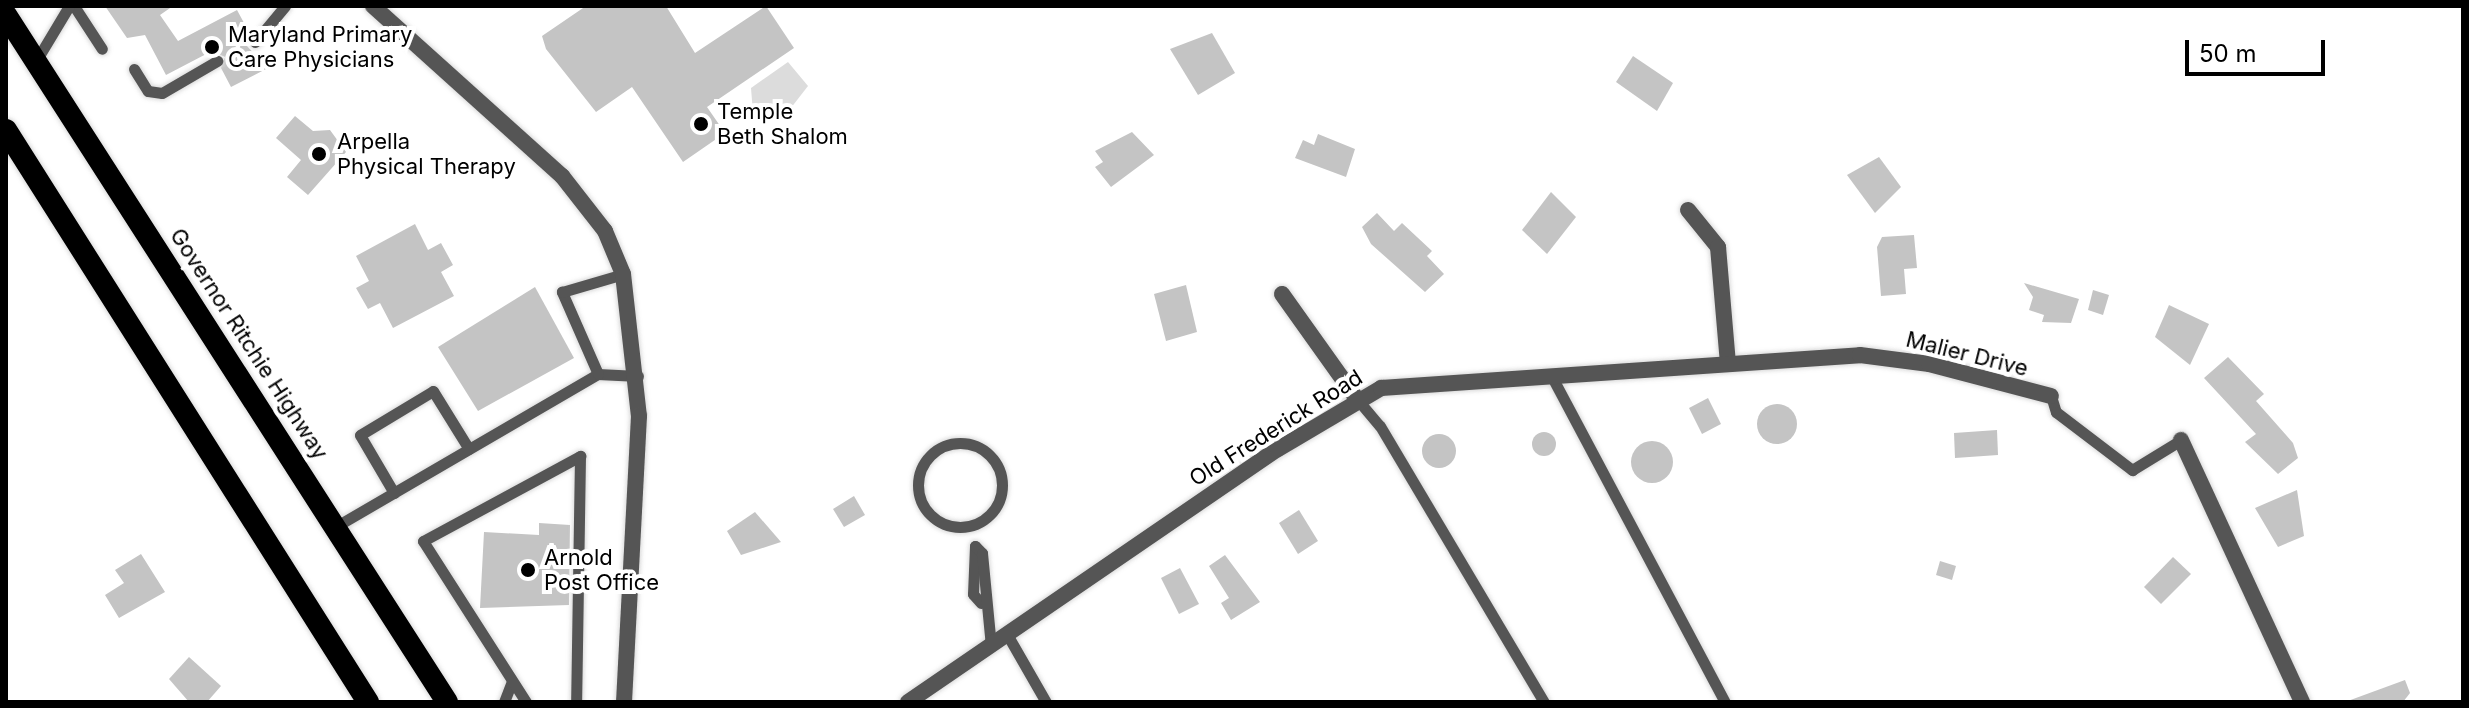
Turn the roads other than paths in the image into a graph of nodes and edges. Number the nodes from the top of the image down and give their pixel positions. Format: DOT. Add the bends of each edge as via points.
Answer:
graph roads {
  1 [pos="72,6"];
  2 [pos="285,6"];
  3 [pos="373,6"];
  4 [pos="6,15"];
  5 [pos="255,42"];
  6 [pos="102,49"];
  7 [pos="36,61"];
  8 [pos="217,61"];
  9 [pos="134,69"];
  10 [pos="6,130"];
  11 [pos="1688,210"];
  12 [pos="623,274"];
  13 [pos="1282,294"];
  14 [pos="1728,364"];
  15 [pos="598,374"];
  16 [pos="638,376"];
  17 [pos="1552,377"];
  18 [pos="2051,396"];
  19 [pos="1357,399"];
  20 [pos="2181,440"];
  21 [pos="469,449"];
  22 [pos="394,493"];
  23 [pos="972,525"];
  24 [pos="335,527"];
  25 [pos="1008,636"];
  26 [pos="991,647"];
  27 [pos="512,681"];
  28 [pos="368,702"];
  29 [pos="447,702"];
  30 [pos="504,702"];
  31 [pos="526,702"];
  32 [pos="576,702"];
  33 [pos="624,702"];
  34 [pos="908,702"];
  35 [pos="1046,702"];
  36 [pos="1544,702"];
  37 [pos="1725,702"];
  38 [pos="2302,702"];
  1 -- 6 [label="lane"];
  1 -- 7 [label="lane"];
  2 -- 5 [label="lane"];
  3 -- 12 [label="street" via="562,176 605,231"];
  4 -- 7 [label="highway, Governor Ritchie Highway"];
  7 -- 24 [label="highway, Governor Ritchie Highway"];
  8 -- 9 [label="lane" via="162,93 148,91"];
  10 -- 28 [label="highway"];
  11 -- 14 [label="street" via="1718,247"];
  12 -- 15 [label="lane" via="562,292"];
  12 -- 16 [label="street"];
  13 -- 19 [label="street"];
  14 -- 17 [label="street, Old Frederick Road"];
  14 -- 18 [label="street, Malier Drive" via="1897,358"];
  15 -- 16 [label="lane"];
  15 -- 21 [label="lane"];
  16 -- 33 [label="street"];
  17 -- 19 [label="street, Old Frederick Road" via="1406,384"];
  17 -- 37 [label="lane"];
  18 -- 20 [label="lane" via="2056,412 2132,470"];
  19 -- 25 [label="street, Old Frederick Road"];
  19 -- 36 [label="lane" via="1380,426"];
  20 -- 38 [label="street"];
  21 -- 22 [label="lane"];
  21 -- 22 [label="lane" via="433,391 360,435"];
  22 -- 24 [label="lane"];
  23 -- 23 [label="lane" via="1000,498 1000,471 972,444 944,446 923,464 918,492 943,523"];
  23 -- 26 [label="lane" via="975,546 982,553 981,603"];
  24 -- 29 [label="highway, Governor Ritchie Highway"];
  25 -- 26 [label="street, Old Frederick Road"];
  25 -- 35 [label="lane"];
  26 -- 34 [label="street, Old Frederick Road"];
  27 -- 30 [label="lane"];
  27 -- 31 [label="lane"];
  27 -- 32 [label="lane" via="423,541 580,456"];
}
